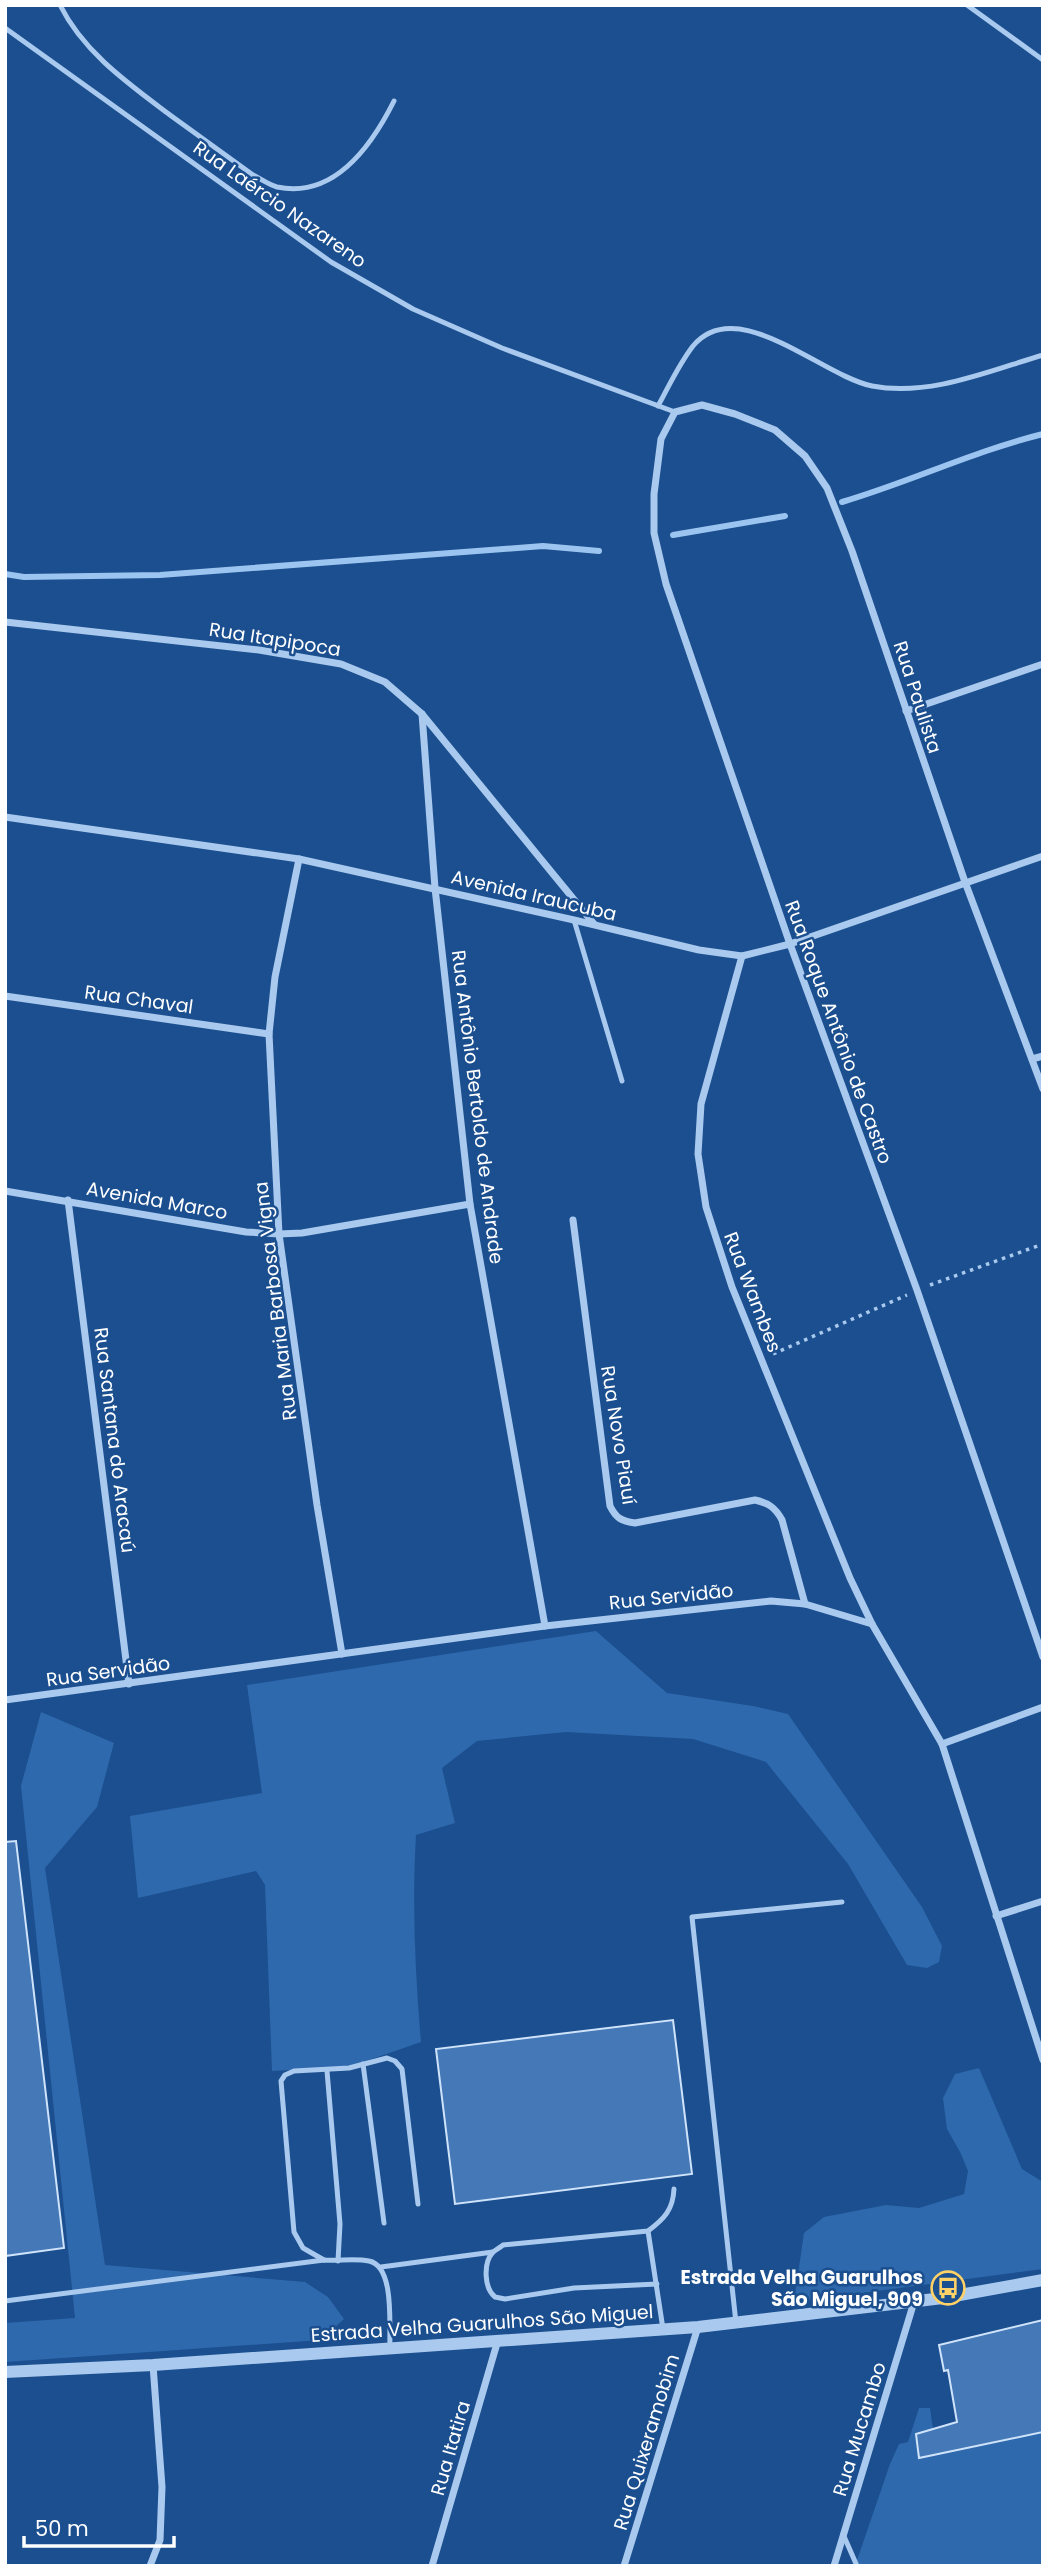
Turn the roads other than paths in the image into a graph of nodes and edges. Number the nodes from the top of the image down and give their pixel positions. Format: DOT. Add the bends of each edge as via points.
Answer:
graph roads {
  1 [pos="60,5"];
  2 [pos="967,5"];
  3 [pos="5,28"];
  4 [pos="1043,60"];
  5 [pos="394,101"];
  6 [pos="1043,355"];
  7 [pos="658,406"];
  8 [pos="675,412"];
  9 [pos="5,622"];
  10 [pos="1043,664"];
  11 [pos="906,711"];
  12 [pos="422,714"];
  13 [pos="5,817"];
  14 [pos="1043,856"];
  15 [pos="299,859"];
  16 [pos="965,882"];
  17 [pos="435,888"];
  18 [pos="574,920"];
  19 [pos="595,925"];
  20 [pos="790,944"];
  21 [pos="742,956"];
  22 [pos="5,996"];
  23 [pos="269,1034"];
  24 [pos="1043,1056"];
  25 [pos="1032,1059"];
  26 [pos="622,1081"];
  27 [pos="1043,1089"];
  28 [pos="5,1191"];
  29 [pos="68,1200"];
  30 [pos="470,1204"];
  31 [pos="573,1220"];
  32 [pos="279,1234"];
  33 [pos="805,1604"];
  34 [pos="872,1624"];
  35 [pos="545,1626"];
  36 [pos="342,1654"];
  37 [pos="1043,1657"];
  38 [pos="130,1684"];
  39 [pos="5,1700"];
  40 [pos="1043,1707"];
  41 [pos="942,1744"];
  42 [pos="1043,1901"];
  43 [pos="842,1902"];
  44 [pos="996,1916"];
  45 [pos="1043,2060"];
  46 [pos="363,2064"];
  47 [pos="327,2071"];
  48 [pos="674,2189"];
  49 [pos="418,2204"];
  50 [pos="384,2223"];
  51 [pos="648,2231"];
  52 [pos="493,2252"];
  53 [pos="324,2260"];
  54 [pos="338,2261"];
  55 [pos="381,2267"];
  56 [pos="1043,2280"];
  57 [pos="657,2284"];
  58 [pos="5,2301"];
  59 [pos="914,2302"];
  60 [pos="736,2323"];
  61 [pos="698,2327"];
  62 [pos="663,2330"];
  63 [pos="498,2340"];
  64 [pos="390,2347"];
  65 [pos="153,2365"];
  66 [pos="5,2372"];
  67 [pos="843,2534"];
  68 [pos="150,2566"];
  69 [pos="432,2566"];
  70 [pos="624,2566"];
  71 [pos="834,2566"];
  72 [pos="857,2566"];
  1 -- 5 [label="lane" via="99,58 128,84 274,187 298,189 321,183 346,168 365,149"];
  2 -- 4 [label="lane"];
  3 -- 7 [label="lane, Rua Laércio Nazareno" via="331,262 413,309"];
  6 -- 7 [label="lane" via="945,384 871,386 759,332 731,327 711,332 694,345"];
  7 -- 8 [label="lane, Rua Laércio Nazareno"];
  8 -- 11 [label="street, Rua Paulista" via="702,405 735,414 775,430 805,456 827,488 852,551"];
  8 -- 20 [label="street, Rua Roque Antônio de Castro" via="661,439 654,533 666,584"];
  9 -- 12 [label="street, Rua Itapipoca" via="259,650 341,664 385,682"];
  10 -- 11 [label="street"];
  11 -- 16 [label="street, Rua Paulista"];
  12 -- 17 [label="street, Rua Antônio Bertoldo de Andrade"];
  12 -- 19 [label="street, Rua Itapipoca"];
  13 -- 15 [label="street, Avenida Iraucuba"];
  14 -- 16 [label="street, Avenida Iraucuba"];
  15 -- 17 [label="street, Avenida Iraucuba"];
  15 -- 23 [label="street, Rua Maria Barbosa Vigna" via="275,977"];
  16 -- 20 [label="street, Avenida Iraucuba"];
  16 -- 25 [label="street, Rua Paulista"];
  17 -- 18 [label="street, Avenida Iraucuba"];
  17 -- 30 [label="street, Rua Antônio Bertoldo de Andrade"];
  18 -- 19 [label="street, Avenida Iraucuba"];
  18 -- 26 [label="lane"];
  19 -- 21 [label="street, Avenida Iraucuba"];
  20 -- 21 [label="street, Avenida Iraucuba"];
  20 -- 37 [label="street, Rua Roque Antônio de Castro" via="917,1290"];
  21 -- 34 [label="street, Rua Wambes" via="701,1104 698,1154 706,1207 732,1287"];
  22 -- 23 [label="street, Rua Chaval"];
  23 -- 32 [label="street, Rua Maria Barbosa Vigna"];
  24 -- 25 [label="street"];
  25 -- 27 [label="street, Rua Paulista"];
  28 -- 29 [label="street, Avenida Marco"];
  29 -- 32 [label="street, Avenida Marco"];
  29 -- 38 [label="street, Rua Santana do Aracaú"];
  30 -- 32 [label="street, Avenida Marco"];
  30 -- 35 [label="street, Rua Antônio Bertoldo de Andrade"];
  31 -- 33 [label="street, Rua Novo Piauí" via="610,1506 616,1516 635,1523 755,1500 766,1502 782,1520"];
  32 -- 36 [label="street, Rua Maria Barbosa Vigna"];
  33 -- 34 [label="street, Rua Servidão"];
  33 -- 35 [label="street, Rua Servidão" via="771,1601"];
  34 -- 41 [label="street"];
  35 -- 36 [label="street, Rua Servidão"];
  36 -- 38 [label="street, Rua Servidão"];
  38 -- 39 [label="street, Rua Servidão"];
  40 -- 41 [label="street"];
  41 -- 44 [label="street"];
  42 -- 44 [label="street"];
  43 -- 60 [label="lane" via="692,1917"];
  44 -- 45 [label="street"];
  46 -- 47 [label="lane"];
  46 -- 49 [label="lane" via="387,2058 402,2068"];
  46 -- 50 [label="lane"];
  47 -- 53 [label="lane" via="294,2071 281,2081 294,2232 303,2248"];
  47 -- 54 [label="lane" via="340,2224"];
  48 -- 51 [label="lane" via="674,2203 665,2218"];
  51 -- 52 [label="lane" via="503,2245"];
  51 -- 57 [label="lane"];
  52 -- 55 [label="lane"];
  52 -- 57 [label="lane" via="487,2263 487,2287 495,2297 505,2299 574,2288"];
  53 -- 54 [label="lane"];
  53 -- 58 [label="lane"];
  54 -- 55 [label="lane" via="370,2261"];
  55 -- 64 [label="lane" via="387,2278"];
  56 -- 59 [label="street, Estrada Velha Guarulhos São Miguel"];
  57 -- 62 [label="lane"];
  59 -- 60 [label="street, Estrada Velha Guarulhos São Miguel"];
  59 -- 67 [label="street, Rua Mucambo"];
  60 -- 61 [label="street, Estrada Velha Guarulhos São Miguel"];
  61 -- 62 [label="street, Estrada Velha Guarulhos São Miguel"];
  61 -- 70 [label="street, Rua Quixeramobim"];
  62 -- 63 [label="street, Estrada Velha Guarulhos São Miguel"];
  63 -- 64 [label="street, Estrada Velha Guarulhos São Miguel"];
  63 -- 69 [label="street, Rua Itatira"];
  64 -- 65 [label="street, Estrada Velha Guarulhos São Miguel"];
  65 -- 66 [label="street, Estrada Velha Guarulhos São Miguel"];
  65 -- 68 [label="street" via="162,2487 160,2540"];
  67 -- 71 [label="street, Rua Mucambo"];
  67 -- 72 [label="lane"];
}
